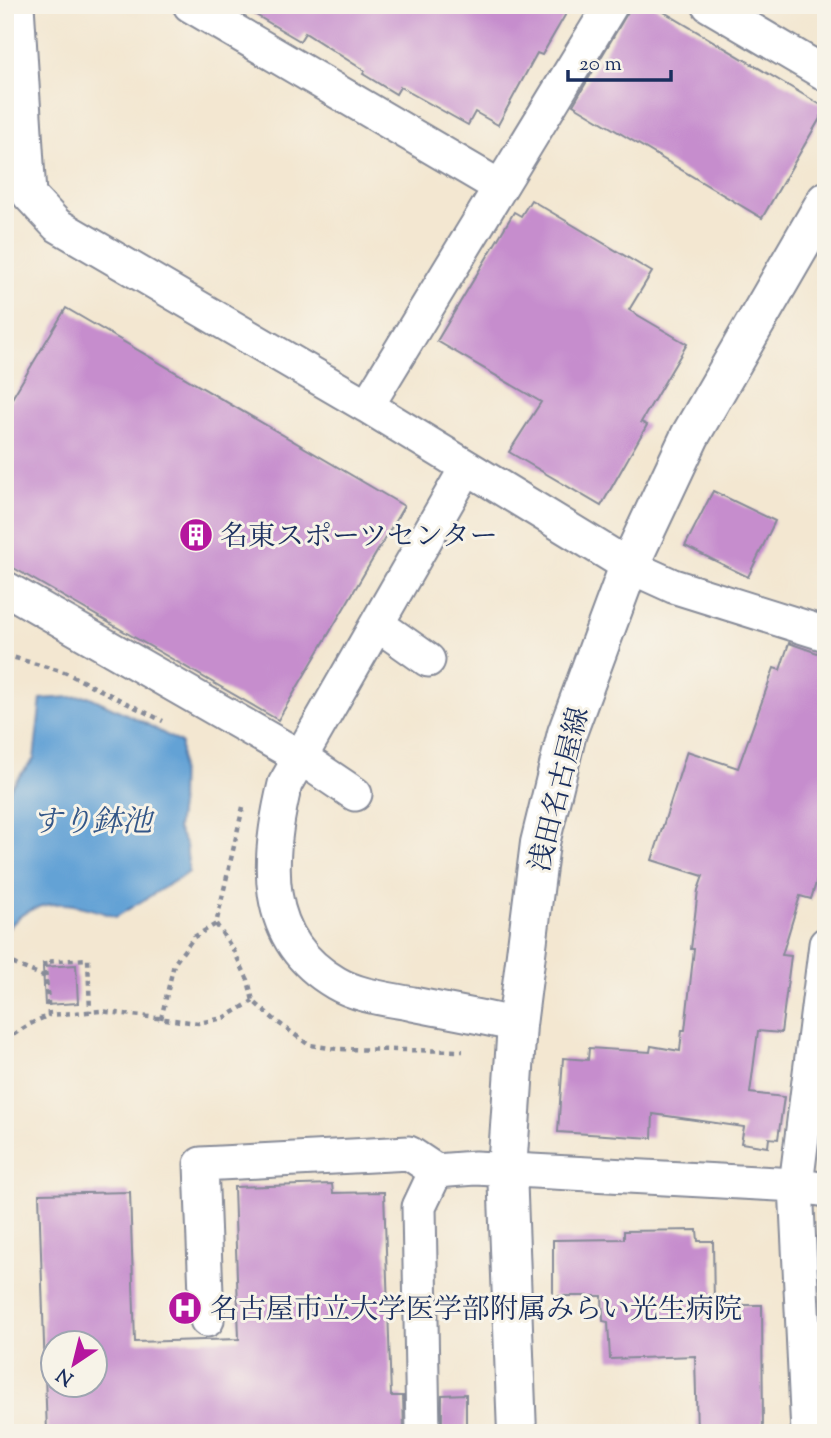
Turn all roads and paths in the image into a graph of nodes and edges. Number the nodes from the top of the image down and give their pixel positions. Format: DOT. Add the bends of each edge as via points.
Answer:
graph roads {
  1 [pos="17,5"];
  2 [pos="190,5"];
  3 [pos="611,5"];
  4 [pos="709,5"];
  5 [pos="826,74"];
  6 [pos="500,187"];
  7 [pos="826,201"];
  8 [pos="367,406"];
  9 [pos="467,467"];
  10 [pos="629,565"];
  11 [pos="5,588"];
  12 [pos="377,624"];
  13 [pos="826,634"];
  14 [pos="5,655"];
  15 [pos="428,660"];
  16 [pos="171,725"];
  17 [pos="300,757"];
  18 [pos="355,794"];
  19 [pos="216,924"];
  20 [pos="826,944"];
  21 [pos="5,957"];
  22 [pos="46,977"];
  23 [pos="253,1001"];
  24 [pos="90,1012"];
  25 [pos="49,1015"];
  26 [pos="161,1019"];
  27 [pos="517,1025"];
  28 [pos="5,1040"];
  29 [pos="507,1170"];
  30 [pos="436,1171"];
  31 [pos="811,1187"];
  32 [pos="207,1320"];
  33 [pos="423,1433"];
  34 [pos="517,1433"];
  35 [pos="808,1433"];
  1 -- 8 [label="street" via="29,195 57,225"];
  2 -- 6 [label="street"];
  3 -- 6 [label="street"];
  4 -- 5 [label="street"];
  6 -- 8 [label="street"];
  7 -- 10 [label="main road, 浅田名古屋線" via="690,436"];
  8 -- 9 [label="street"];
  9 -- 10 [label="street"];
  9 -- 12 [label="street"];
  10 -- 13 [label="street" via="673,586"];
  10 -- 27 [label="main road, 浅田名古屋線" via="567,733 540,843"];
  11 -- 17 [label="street"];
  12 -- 15 [label="street"];
  12 -- 17 [label="street"];
  14 -- 16 [label="path" via="64,672"];
  17 -- 18 [label="street"];
  17 -- 27 [label="street" via="285,784 277,817 272,881 281,925 303,958 337,984 371,996"];
  19 -- 26 [label="path" via="194,937 174,964"];
  20 -- 31 [label="street"];
  21 -- 22 [label="path"];
  22 -- 24 [label="path" via="44,962 88,959"];
  22 -- 25 [label="path"];
  23 -- 26 [label="path" via="223,1017 198,1023"];
  24 -- 25 [label="path"];
  24 -- 26 [label="path"];
  25 -- 28 [label="path"];
  27 -- 29 [label="main road, 浅田名古屋線"];
  29 -- 30 [label="street"];
  29 -- 31 [label="street"];
  29 -- 34 [label="main road, 浅田名古屋線"];
  30 -- 32 [label="street" via="409,1153 201,1164"];
  30 -- 33 [label="street" via="419,1207"];
  31 -- 35 [label="street"];
}
